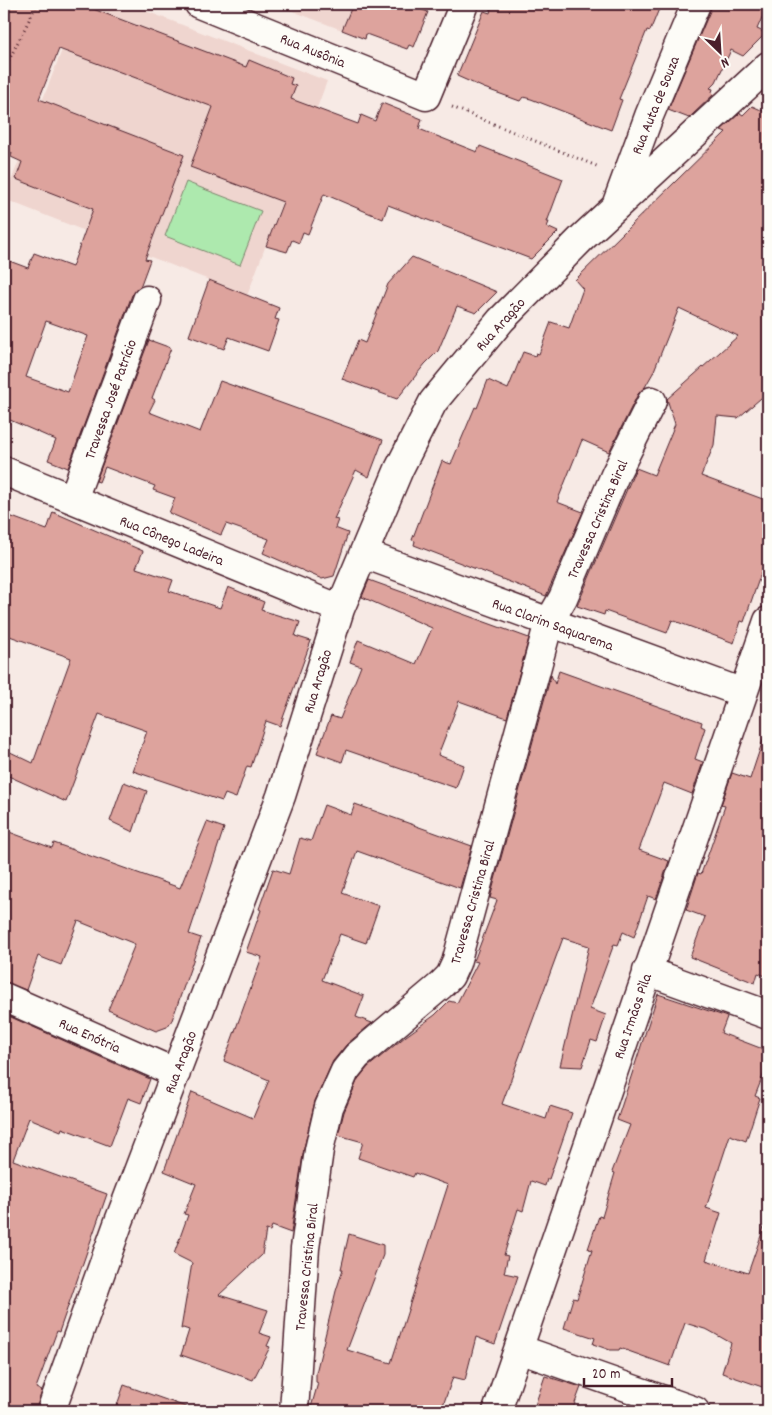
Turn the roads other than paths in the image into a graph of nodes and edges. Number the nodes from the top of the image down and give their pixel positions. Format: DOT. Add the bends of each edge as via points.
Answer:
graph roads {
  1 [pos="199,4"];
  2 [pos="464,4"];
  3 [pos="696,4"];
  4 [pos="768,66"];
  5 [pos="616,206"];
  6 [pos="147,300"];
  7 [pos="652,401"];
  8 [pos="4,471"];
  9 [pos="73,499"];
  10 [pos="364,554"];
  11 [pos="340,609"];
  12 [pos="768,621"];
  13 [pos="549,622"];
  14 [pos="743,693"];
  15 [pos="647,971"];
  16 [pos="4,997"];
  17 [pos="768,1014"];
  18 [pos="176,1073"];
  19 [pos="519,1349"];
  20 [pos="51,1411"];
  21 [pos="294,1411"];
  22 [pos="497,1411"];
  23 [pos="695,1411"];
  1 -- 2 [label="street, Rua Ausônia" via="426,96"];
  3 -- 5 [label="street, Rua Auta de Souza"];
  4 -- 5 [label="street, Rua Aragão"];
  5 -- 10 [label="street, Rua Aragão" via="501,320 433,402 399,469"];
  6 -- 9 [label="street, Travessa José Patrício"];
  7 -- 13 [label="street, Travessa Cristina Biral" via="615,475 563,598"];
  8 -- 9 [label="street, Rua Cônego Ladeira"];
  9 -- 11 [label="street, Rua Cônego Ladeira"];
  10 -- 11 [label="street, Rua Aragão"];
  10 -- 13 [label="street, Rua Clarim Saquarema"];
  11 -- 18 [label="street, Rua Aragão" via="281,796"];
  12 -- 14 [label="street, Rua Irmãos Pìla"];
  13 -- 14 [label="street, Rua Clarim Saquarema"];
  13 -- 21 [label="street, Travessa Cristina Biral" via="456,963 440,986 357,1056 345,1071 329,1106 319,1150 306,1248"];
  14 -- 15 [label="street, Rua Irmãos Pìla"];
  15 -- 17 [label="street"];
  15 -- 19 [label="street, Rua Irmãos Pìla"];
  16 -- 18 [label="street, Rua Enótria"];
  18 -- 20 [label="street, Rua Aragão"];
  19 -- 22 [label="street, Rua Irmãos Pìla"];
  19 -- 23 [label="street"];
}
